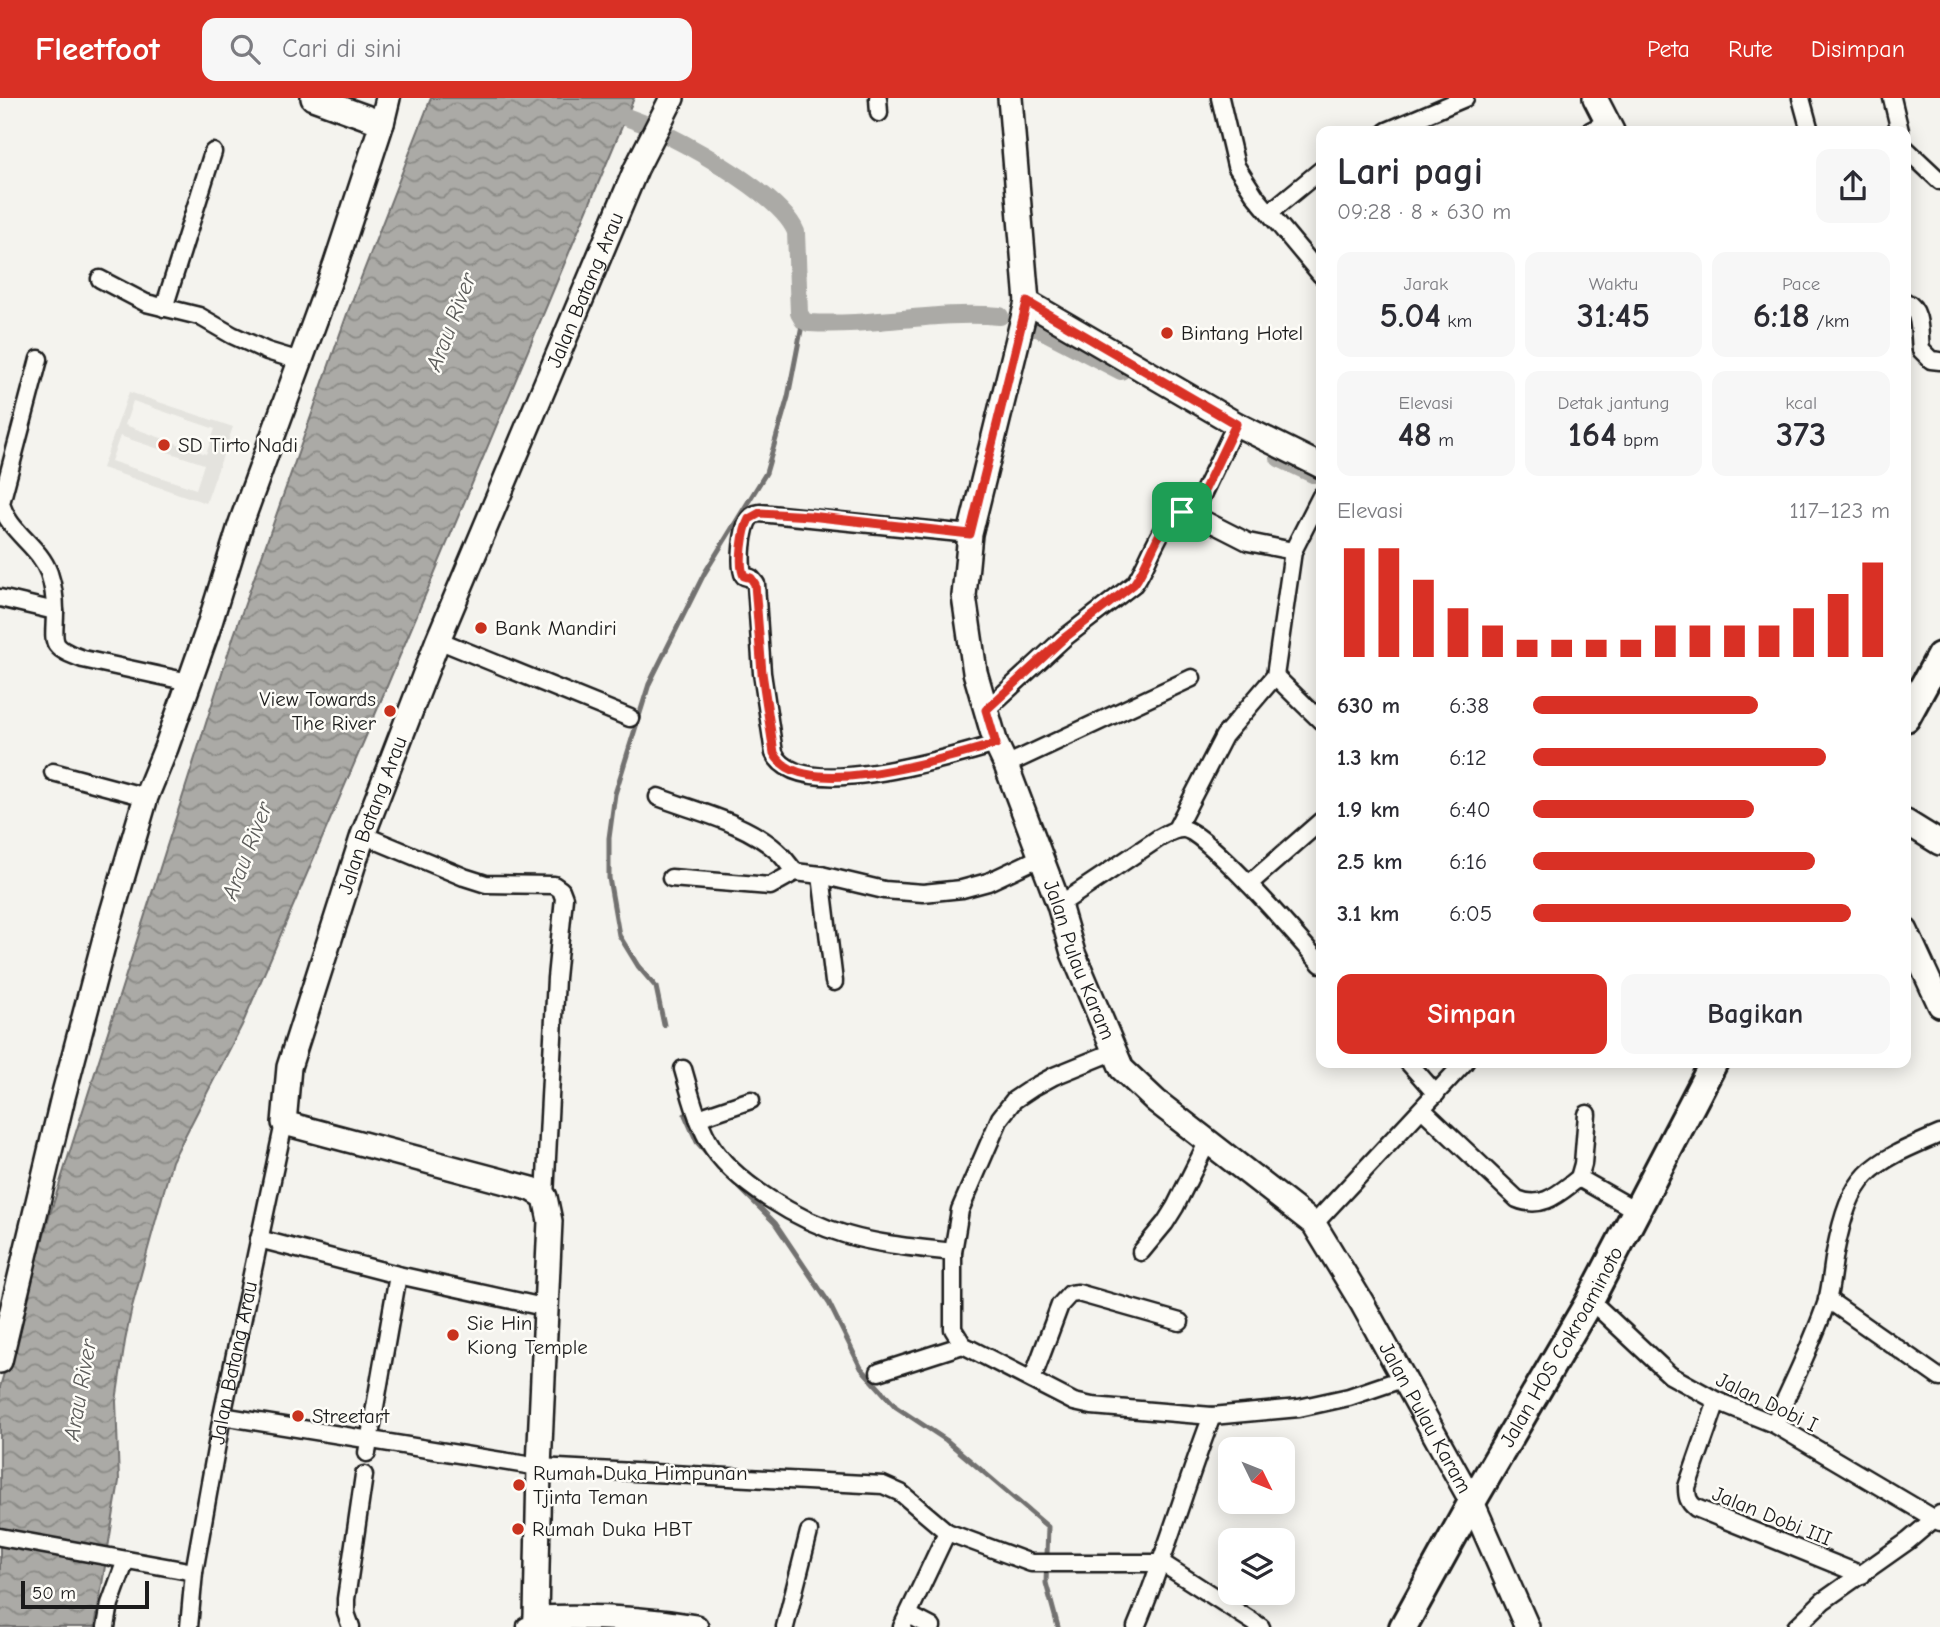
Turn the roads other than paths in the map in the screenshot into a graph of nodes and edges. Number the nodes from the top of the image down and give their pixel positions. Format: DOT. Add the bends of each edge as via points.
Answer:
graph roads {
  1 [pos="313,98"];
  2 [pos="388,98"];
  3 [pos="672,98"];
  4 [pos="1010,98"];
  5 [pos="1220,98"];
  6 [pos="1465,98"];
  7 [pos="1595,98"];
  8 [pos="1801,98"];
  9 [pos="1892,98"];
  10 [pos="382,123"];
  11 [pos="1399,126"];
  12 [pos="1602,126"];
  13 [pos="1809,126"];
  14 [pos="1899,126"];
  15 [pos="213,152"];
  16 [pos="1911,154"];
  17 [pos="1316,174"];
  18 [pos="1940,181"];
  19 [pos="1270,212"];
  20 [pos="1316,269"];
  21 [pos="100,279"];
  22 [pos="1027,302"];
  23 [pos="1911,304"];
  24 [pos="164,308"];
  25 [pos="39,359"];
  26 [pos="300,361"];
  27 [pos="1940,361"];
  28 [pos="1236,424"];
  29 [pos="1316,464"];
  30 [pos="1316,506"];
  31 [pos="1193,514"];
  32 [pos="970,534"];
  33 [pos="1293,551"];
  34 [pos="0,598"];
  35 [pos="55,611"];
  36 [pos="438,640"];
  37 [pos="1940,656"];
  38 [pos="1275,676"];
  39 [pos="1192,678"];
  40 [pos="189,682"];
  41 [pos="1911,709"];
  42 [pos="986,710"];
  43 [pos="1316,716"];
  44 [pos="630,718"];
  45 [pos="1001,755"];
  46 [pos="53,772"];
  47 [pos="146,797"];
  48 [pos="658,797"];
  49 [pos="1316,825"];
  50 [pos="1911,825"];
  51 [pos="1176,829"];
  52 [pos="363,835"];
  53 [pos="1940,843"];
  54 [pos="1041,857"];
  55 [pos="795,872"];
  56 [pos="821,875"];
  57 [pos="671,878"];
  58 [pos="1249,884"];
  59 [pos="1059,905"];
  60 [pos="1911,942"];
  61 [pos="1316,958"];
  62 [pos="834,982"];
  63 [pos="1940,1004"];
  64 [pos="1113,1052"];
  65 [pos="1413,1068"];
  66 [pos="1460,1068"];
  67 [pos="1711,1068"];
  68 [pos="683,1069"];
  69 [pos="1436,1094"];
  70 [pos="751,1100"];
  71 [pos="1422,1109"];
  72 [pos="1587,1114"];
  73 [pos="698,1118"];
  74 [pos="284,1122"];
  75 [pos="1940,1134"];
  76 [pos="1208,1141"];
  77 [pos="1579,1178"];
  78 [pos="545,1197"];
  79 [pos="1637,1211"];
  80 [pos="1314,1224"];
  81 [pos="259,1239"];
  82 [pos="953,1252"];
  83 [pos="1141,1252"];
  84 [pos="398,1275"];
  85 [pos="1827,1299"];
  86 [pos="1590,1300"];
  87 [pos="548,1308"];
  88 [pos="1180,1322"];
  89 [pos="962,1345"];
  90 [pos="0,1361"];
  91 [pos="879,1372"];
  92 [pos="1405,1378"];
  93 [pos="1940,1378"];
  94 [pos="1032,1380"];
  95 [pos="1717,1401"];
  96 [pos="222,1416"];
  97 [pos="1212,1416"];
  98 [pos="1774,1424"];
  99 [pos="368,1447"];
  100 [pos="539,1467"];
  101 [pos="364,1475"];
  102 [pos="1472,1502"];
  103 [pos="1939,1518"];
  104 [pos="809,1532"];
  105 [pos="947,1532"];
  106 [pos="0,1537"];
  107 [pos="121,1559"];
  108 [pos="1163,1563"];
  109 [pos="194,1572"];
  110 [pos="1862,1575"];
  111 [pos="905,1621"];
  112 [pos="527,1624"];
  113 [pos="106,1627"];
  114 [pos="190,1627"];
  115 [pos="351,1627"];
  116 [pos="696,1627"];
  117 [pos="785,1627"];
  118 [pos="932,1627"];
  119 [pos="1136,1627"];
  120 [pos="1261,1627"];
  121 [pos="1403,1627"];
  122 [pos="1527,1627"];
  123 [pos="1796,1627"];
  1 -- 10 [label="street"];
  2 -- 10 [label="street"];
  3 -- 36 [label="street, Jalan Batang Arau" via="636,169"];
  4 -- 22 [label="street, Jalan Pulau Karam"];
  5 -- 19 [label="street" via="1236,166"];
  6 -- 11 [label="street"];
  7 -- 12 [label="street"];
  8 -- 13 [label="street"];
  9 -- 14 [label="street"];
  10 -- 26 [label="street"];
  15 -- 24 [label="street"];
  16 -- 18 [label="street"];
  17 -- 19 [label="street"];
  19 -- 20 [label="street"];
  21 -- 24 [label="street"];
  22 -- 28 [label="street"];
  22 -- 32 [label="street, Jalan Pulau Karam"];
  23 -- 27 [label="street" via="1917,312 1924,356"];
  24 -- 26 [label="street" via="199,316 232,335"];
  25 -- 35 [label="street" via="1,503 6,517 45,565"];
  26 -- 40 [label="street"];
  28 -- 29 [label="street"];
  28 -- 31 [label="street"];
  30 -- 33 [label="street"];
  31 -- 33 [label="street" via="1248,542"];
  31 -- 42 [label="street" via="1174,514 1134,584 1063,639"];
  32 -- 42 [label="street, Jalan Pulau Karam" via="964,596 975,672"];
  32 -- 45 [label="street" via="760,513 746,524 741,569 755,584 762,673 774,753 782,764 799,772 834,777"];
  33 -- 38 [label="street"];
  34 -- 35 [label="street"];
  35 -- 40 [label="street" via="54,640 68,653"];
  36 -- 44 [label="street"];
  36 -- 52 [label="street, Jalan Batang Arau"];
  37 -- 41 [label="main road"];
  38 -- 43 [label="street"];
  38 -- 51 [label="street" via="1224,736"];
  39 -- 45 [label="street"];
  40 -- 47 [label="street"];
  42 -- 45 [label="street, Jalan Pulau Karam"];
  45 -- 54 [label="street, Jalan Pulau Karam"];
  46 -- 47 [label="street"];
  47 -- 90 [label="street" via="109,923"];
  48 -- 55 [label="street" via="743,829 779,852"];
  49 -- 58 [label="street"];
  50 -- 53 [label="street"];
  51 -- 58 [label="street" via="1187,829 1200,838"];
  51 -- 59 [label="street"];
  52 -- 74 [label="street, Jalan Batang Arau" via="289,1067"];
  52 -- 78 [label="street" via="486,884 543,883 561,890"];
  54 -- 56 [label="street" via="988,882 923,893 884,890"];
  54 -- 59 [label="street, Jalan Pulau Karam"];
  55 -- 56 [label="street"];
  55 -- 57 [label="street" via="770,886"];
  56 -- 62 [label="street"];
  58 -- 61 [label="street"];
  59 -- 64 [label="street, Jalan Pulau Karam"];
  60 -- 63 [label="street"];
  64 -- 76 [label="street, Jalan Pulau Karam" via="1132,1080"];
  64 -- 82 [label="street" via="1054,1076 1014,1100 1000,1118 960,1210"];
  65 -- 69 [label="street"];
  66 -- 69 [label="street"];
  67 -- 79 [label="main road, Jalan HOS Cokroaminoto"];
  68 -- 73 [label="street"];
  69 -- 71 [label="street"];
  70 -- 73 [label="street"];
  71 -- 77 [label="street" via="1517,1199 1529,1205 1542,1202"];
  71 -- 80 [label="street"];
  72 -- 77 [label="street"];
  73 -- 82 [label="street" via="725,1162 788,1209 849,1236"];
  74 -- 78 [label="street" via="532,1189"];
  74 -- 81 [label="street, Jalan Batang Arau"];
  75 -- 85 [label="street" via="1883,1160 1864,1175 1840,1226"];
  76 -- 80 [label="street, Jalan Pulau Karam"];
  76 -- 83 [label="street" via="1175,1207"];
  77 -- 79 [label="street"];
  78 -- 87 [label="street" via="550,1221"];
  79 -- 86 [label="main road, Jalan HOS Cokroaminoto"];
  80 -- 92 [label="street, Jalan Pulau Karam"];
  81 -- 84 [label="street"];
  81 -- 96 [label="street, Jalan Batang Arau"];
  82 -- 89 [label="street" via="953,1329"];
  84 -- 87 [label="street"];
  84 -- 99 [label="street"];
  85 -- 93 [label="street"];
  85 -- 98 [label="street"];
  86 -- 95 [label="street, Jalan Dobi I" via="1670,1376"];
  86 -- 102 [label="main road, Jalan HOS Cokroaminoto"];
  87 -- 100 [label="street"];
  88 -- 94 [label="street" via="1070,1294 1060,1305"];
  89 -- 91 [label="street"];
  89 -- 94 [label="street"];
  92 -- 97 [label="street" via="1299,1408"];
  92 -- 102 [label="street, Jalan Pulau Karam"];
  94 -- 97 [label="street" via="1083,1404"];
  95 -- 98 [label="street, Jalan Dobi I"];
  95 -- 110 [label="street, Jalan Dobi III" via="1687,1488 1690,1503"];
  96 -- 99 [label="street"];
  96 -- 109 [label="street, Jalan Batang Arau"];
  97 -- 108 [label="street"];
  98 -- 103 [label="street, Jalan Dobi I"];
  99 -- 100 [label="street"];
  100 -- 105 [label="street" via="883,1485 901,1493"];
  100 -- 112 [label="street"];
  101 -- 115 [label="street" via="346,1599"];
  102 -- 121 [label="main road, Jalan HOS Cokroaminoto"];
  102 -- 122 [label="street, Jalan Pulau Karam"];
  103 -- 110 [label="street"];
  104 -- 117 [label="street"];
  105 -- 108 [label="street" via="1031,1563"];
  105 -- 111 [label="street"];
  106 -- 107 [label="street"];
  107 -- 109 [label="street"];
  107 -- 113 [label="street"];
  108 -- 119 [label="street"];
  108 -- 120 [label="street"];
  109 -- 114 [label="street, Jalan Batang Arau"];
  110 -- 123 [label="street" via="1822,1601"];
  111 -- 118 [label="street"];
  112 -- 116 [label="street" via="582,1616"];
}
